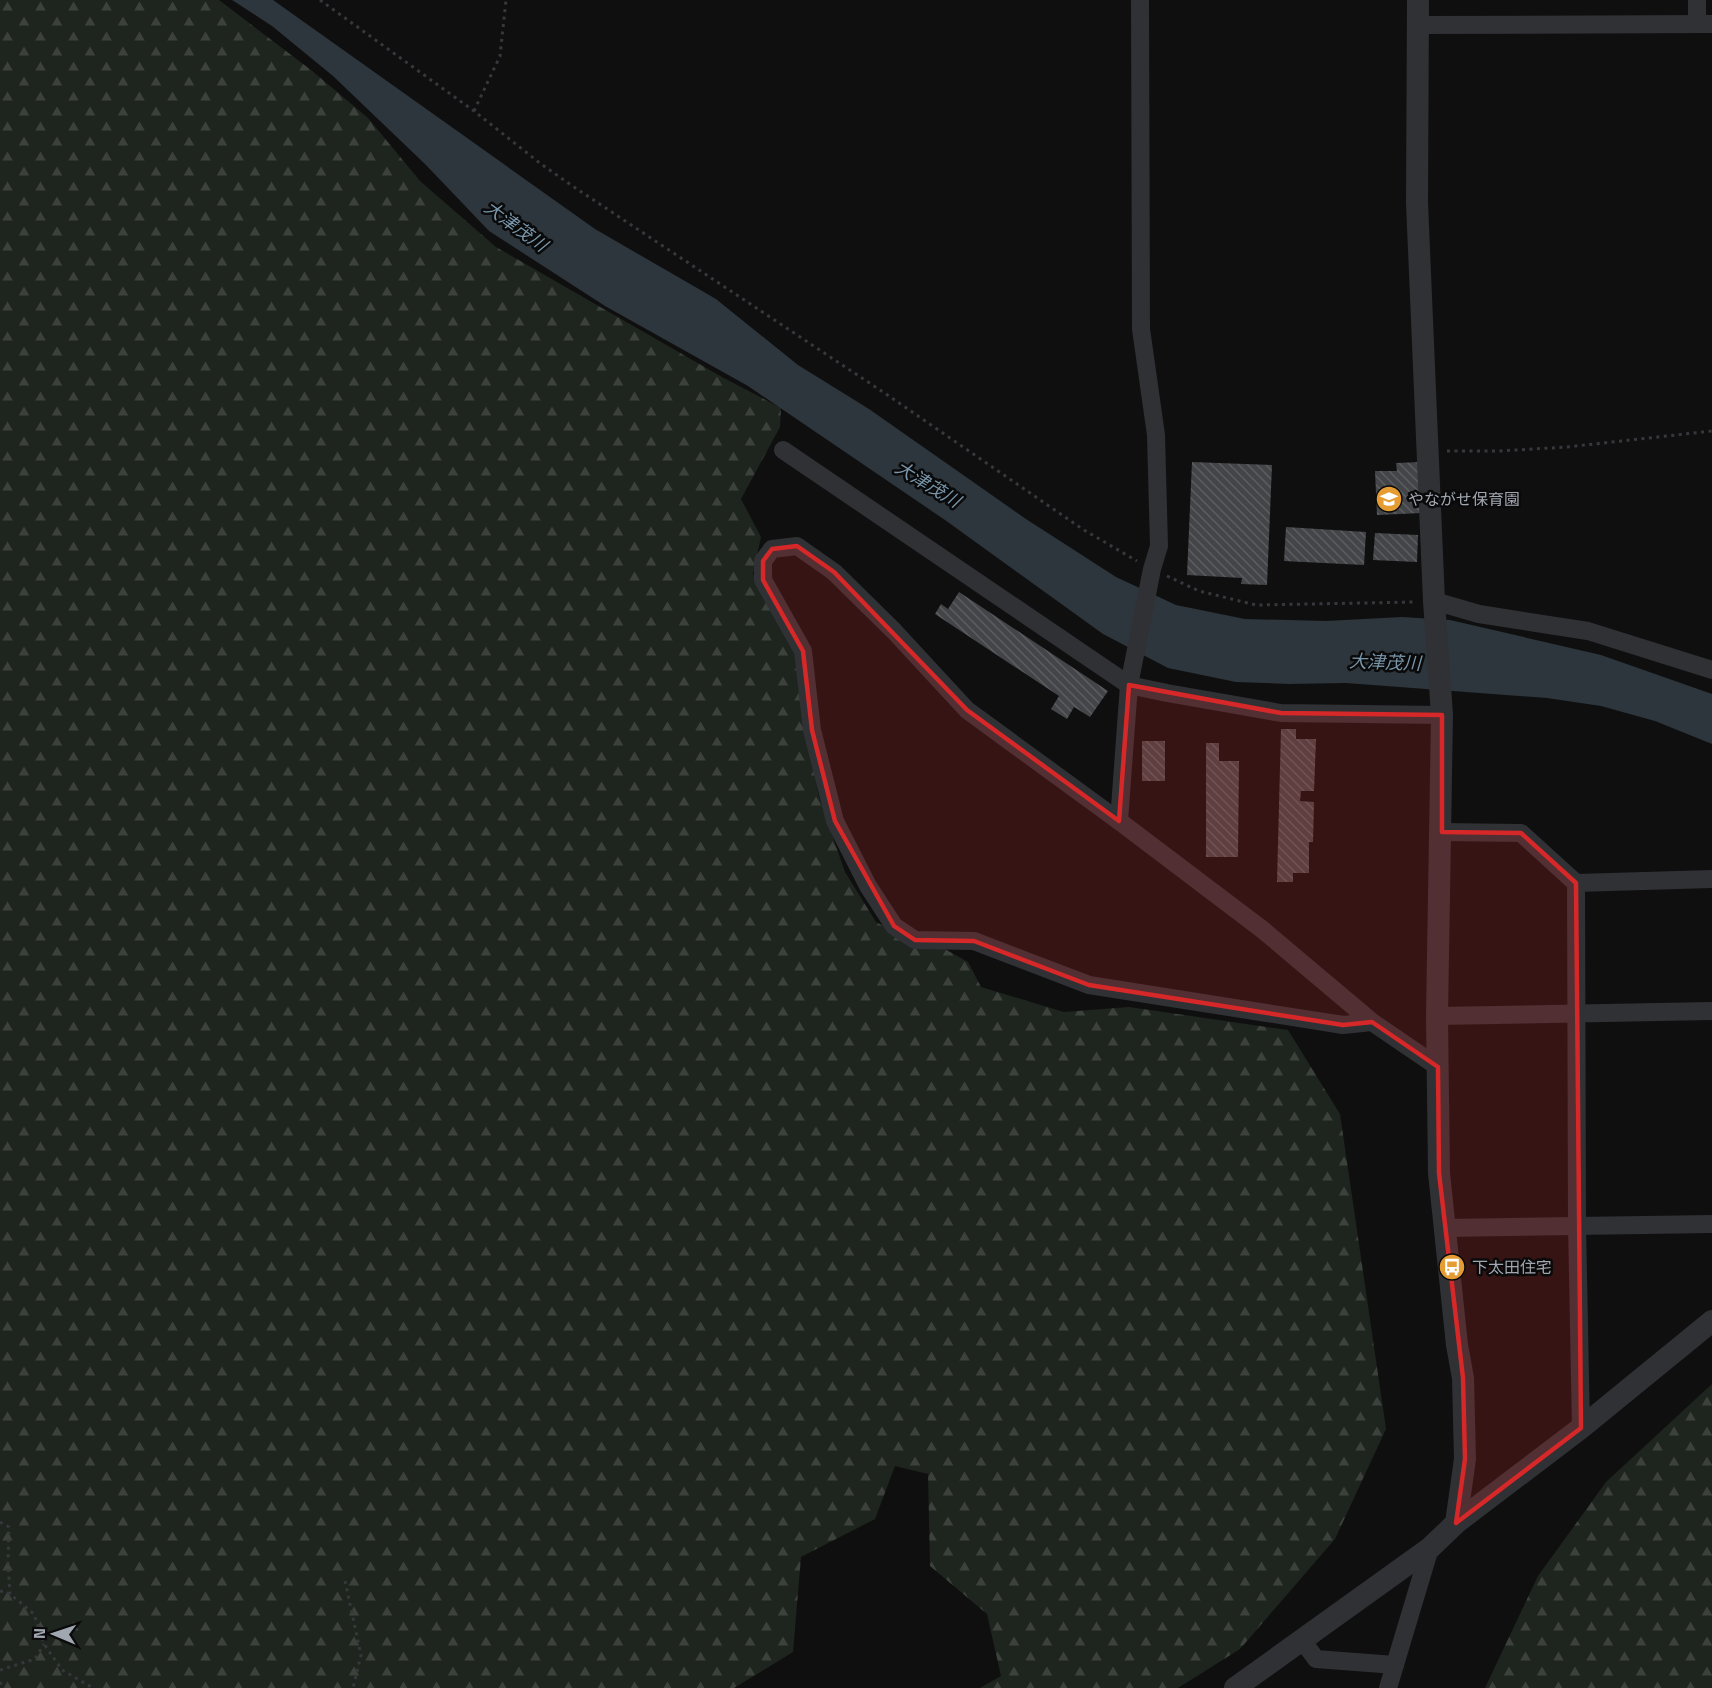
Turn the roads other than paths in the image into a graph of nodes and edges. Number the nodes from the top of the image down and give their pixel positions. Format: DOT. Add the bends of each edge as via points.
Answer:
graph roads {
  1 [pos="1140,0"];
  2 [pos="1418,0"];
  3 [pos="1697,0"];
  4 [pos="1704,24"];
  5 [pos="1418,26"];
  6 [pos="783,450"];
  7 [pos="1434,601"];
  8 [pos="1712,670"];
  9 [pos="1129,685"];
  10 [pos="1442,715"];
  11 [pos="1119,821"];
  12 [pos="1442,832"];
  13 [pos="1712,879"];
  14 [pos="1576,883"];
  15 [pos="1712,1011"];
  16 [pos="1576,1014"];
  17 [pos="1437,1016"];
  18 [pos="1372,1022"];
  19 [pos="1438,1067"];
  20 [pos="1712,1224"];
  21 [pos="1577,1225"];
  22 [pos="1445,1228"];
  23 [pos="1711,1324"];
  24 [pos="1581,1428"];
  25 [pos="1456,1523"];
  26 [pos="1430,1548"];
  27 [pos="1302,1640"];
  28 [pos="1395,1665"];
  29 [pos="1235,1688"];
  30 [pos="1388,1688"];
  1 -- 9 [label="street" via="1141,329 1156,435 1159,546"];
  2 -- 5 [label="street"];
  3 -- 4 [label="street"];
  4 -- 5 [label="street"];
  5 -- 7 [label="street" via="1417,203"];
  6 -- 9 [label="street"];
  7 -- 8 [label="street" via="1479,614 1588,631"];
  7 -- 10 [label="street"];
  9 -- 10 [label="street" via="1281,713"];
  9 -- 11 [label="street"];
  10 -- 12 [label="street"];
  11 -- 18 [label="street" via="1263,930"];
  11 -- 18 [label="street" via="967,710 834,572 797,546 772,549 763,561 763,580 803,651 812,730 835,822 894,926 915,940 974,941 1089,985 1343,1024"];
  12 -- 14 [label="street" via="1521,833"];
  12 -- 17 [label="street"];
  13 -- 14 [label="street"];
  14 -- 16 [label="street"];
  15 -- 16 [label="street"];
  16 -- 17 [label="street"];
  16 -- 21 [label="street"];
  17 -- 19 [label="street"];
  18 -- 19 [label="street"];
  19 -- 22 [label="street" via="1439,1173"];
  20 -- 21 [label="street"];
  21 -- 22 [label="street"];
  21 -- 24 [label="street"];
  22 -- 25 [label="street" via="1463,1378 1465,1459"];
  23 -- 24 [label="street"];
  24 -- 25 [label="street"];
  25 -- 26 [label="street"];
  26 -- 27 [label="street"];
  26 -- 28 [label="street"];
  27 -- 28 [label="street" via="1316,1659"];
  27 -- 29 [label="street"];
  28 -- 30 [label="street"];
}
